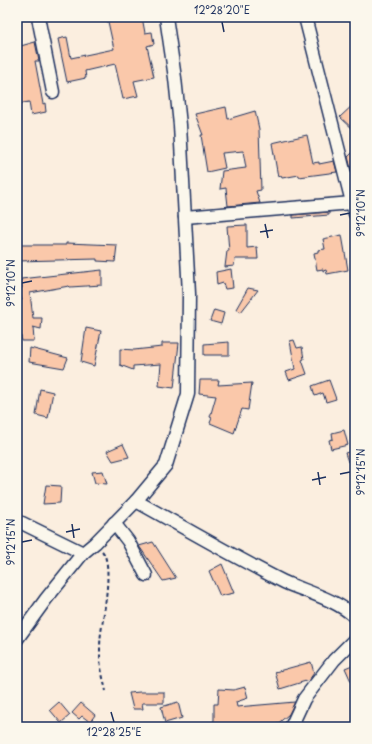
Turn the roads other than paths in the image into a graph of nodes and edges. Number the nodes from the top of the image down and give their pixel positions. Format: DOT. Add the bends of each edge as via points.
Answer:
graph roads {
  1 [pos="38,17"];
  2 [pos="166,17"];
  3 [pos="305,17"];
  4 [pos="53,92"];
  5 [pos="354,209"];
  6 [pos="185,217"];
  7 [pos="136,501"];
  8 [pos="17,522"];
  9 [pos="114,523"];
  10 [pos="83,553"];
  11 [pos="146,575"];
  12 [pos="355,617"];
  13 [pos="17,639"];
  14 [pos="355,639"];
  15 [pos="291,727"];
  1 -- 4 [label="street"];
  2 -- 6 [label="street" via="180,125"];
  3 -- 5 [label="street"];
  5 -- 6 [label="street"];
  6 -- 7 [label="street" via="189,294 188,394 166,465"];
  7 -- 9 [label="street"];
  7 -- 12 [label="street" via="284,582 343,607"];
  8 -- 10 [label="street"];
  9 -- 10 [label="street"];
  9 -- 11 [label="street" via="128,541"];
  10 -- 13 [label="street"];
  14 -- 15 [label="street" via="334,660 304,699"];
}
